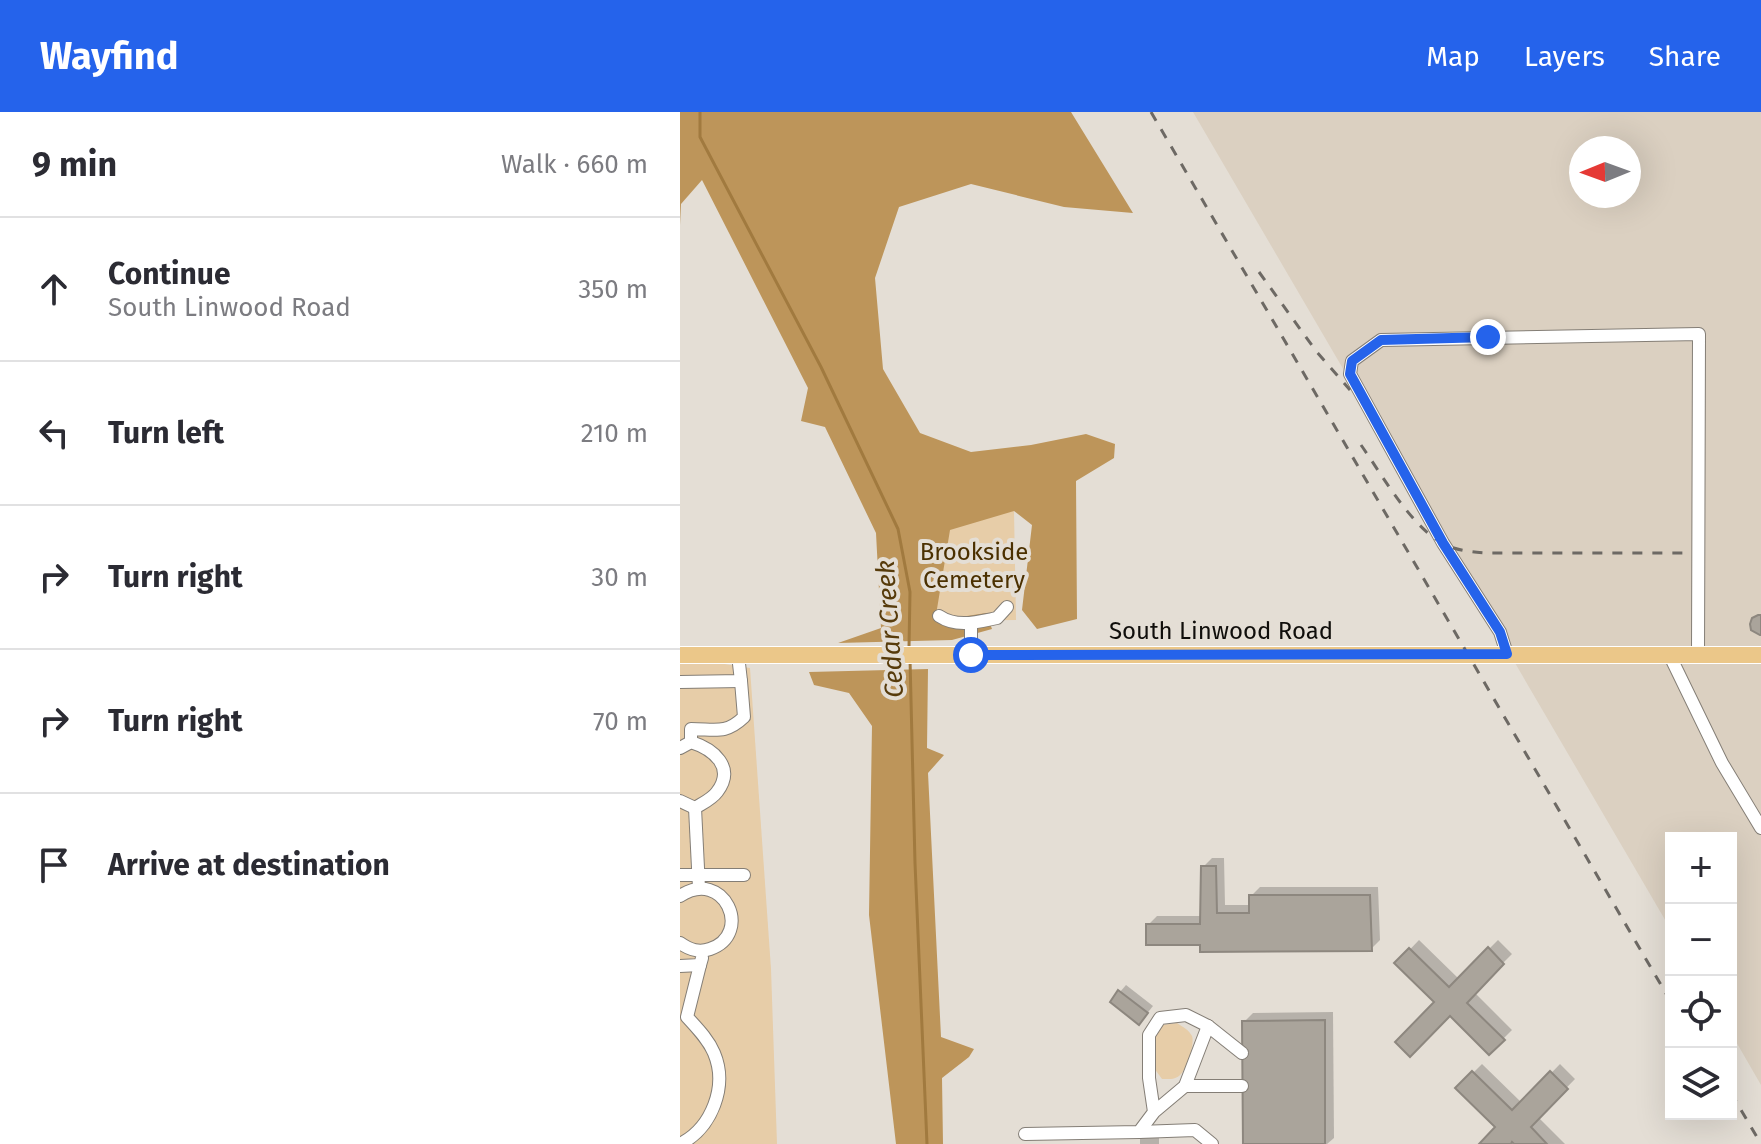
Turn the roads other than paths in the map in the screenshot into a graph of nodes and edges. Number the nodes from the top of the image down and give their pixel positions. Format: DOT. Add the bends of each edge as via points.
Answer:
graph roads {
  1 [pos="1007,607"];
  2 [pos="939,616"];
  3 [pos="971,624"];
  4 [pos="1507,654"];
  5 [pos="680,655"];
  6 [pos="738,655"];
  7 [pos="971,655"];
  8 [pos="1698,655"];
  9 [pos="1761,655"];
  10 [pos="1670,656"];
  11 [pos="741,681"];
  12 [pos="680,682"];
  13 [pos="685,737"];
  14 [pos="680,801"];
  15 [pos="695,808"];
  16 [pos="1761,828"];
  17 [pos="680,836"];
  18 [pos="696,836"];
  19 [pos="680,875"];
  20 [pos="744,875"];
  21 [pos="698,881"];
  22 [pos="680,896"];
  23 [pos="680,943"];
  24 [pos="704,951"];
  25 [pos="700,965"];
  26 [pos="680,966"];
  27 [pos="684,1018"];
  28 [pos="1208,1026"];
  29 [pos="1242,1053"];
  30 [pos="1185,1086"];
  31 [pos="1242,1086"];
  32 [pos="1154,1112"];
  33 [pos="1139,1132"];
  34 [pos="1025,1134"];
  35 [pos="680,1144"];
  36 [pos="1212,1144"];
  1 -- 3 [label="lane" via="997,618"];
  2 -- 3 [label="lane"];
  3 -- 7 [label="lane"];
  4 -- 7 [label="main road, South Linwood Road"];
  4 -- 8 [label="lane" via="1500,632 1443,543 1350,374 1352,361 1381,340 1699,334"];
  4 -- 10 [label="main road, South Linwood Road"];
  5 -- 6 [label="main road, South Linwood Road"];
  6 -- 7 [label="main road, South Linwood Road"];
  6 -- 11 [label="lane"];
  8 -- 9 [label="main road, South Linwood Road"];
  8 -- 10 [label="main road, South Linwood Road"];
  10 -- 16 [label="lane" via="1722,763"];
  11 -- 12 [label="lane"];
  11 -- 13 [label="lane" via="744,717 727,729"];
  13 -- 15 [label="lane" via="716,754 723,770 716,794"];
  14 -- 15 [label="lane"];
  15 -- 18 [label="lane"];
  17 -- 18 [label="lane"];
  18 -- 21 [label="lane"];
  19 -- 21 [label="lane"];
  20 -- 21 [label="lane"];
  21 -- 22 [label="lane"];
  21 -- 24 [label="lane" via="720,895 732,916 725,939"];
  23 -- 24 [label="lane"];
  24 -- 25 [label="lane"];
  25 -- 26 [label="lane"];
  25 -- 27 [label="lane"];
  27 -- 35 [label="lane" via="714,1053 720,1086 710,1117"];
  28 -- 29 [label="lane"];
  28 -- 30 [label="lane"];
  28 -- 32 [label="lane" via="1186,1015 1160,1018 1149,1035"];
  30 -- 31 [label="lane"];
  30 -- 32 [label="lane"];
  32 -- 33 [label="lane"];
  33 -- 34 [label="lane"];
  33 -- 36 [label="lane" via="1195,1130"];
}
